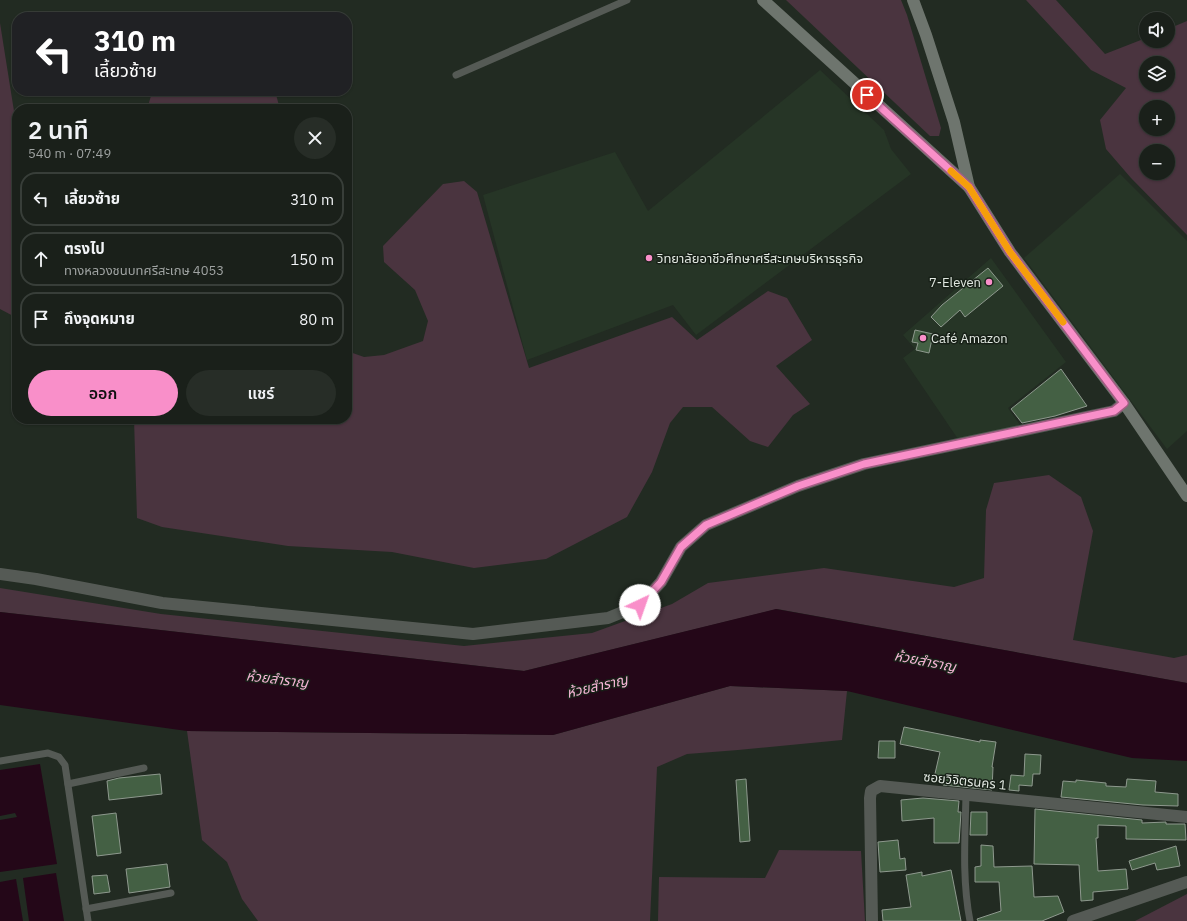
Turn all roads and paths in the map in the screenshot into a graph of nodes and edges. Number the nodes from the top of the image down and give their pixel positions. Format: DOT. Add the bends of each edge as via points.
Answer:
graph roads {
  1 [pos="627,0"];
  2 [pos="763,0"];
  3 [pos="913,0"];
  4 [pos="456,75"];
  5 [pos="969,187"];
  6 [pos="1124,403"];
  7 [pos="1187,496"];
  8 [pos="0,574"];
  9 [pos="0,760"];
  10 [pos="144,768"];
  11 [pos="68,784"];
  12 [pos="966,795"];
  13 [pos="1187,817"];
  14 [pos="1187,882"];
  15 [pos="171,893"];
  16 [pos="86,909"];
  17 [pos="88,921"];
  18 [pos="872,921"];
  19 [pos="970,921"];
  20 [pos="1073,921"];
  1 -- 4 [label="lane"];
  2 -- 5 [label="street"];
  3 -- 5 [label="street" via="954,122"];
  5 -- 6 [label="street" via="1010,252"];
  6 -- 7 [label="street"];
  6 -- 8 [label="street" via="1114,411 864,464 798,486 706,525 681,547 661,582 640,605 608,618 473,634 162,603"];
  9 -- 11 [label="lane" via="48,753 59,757 66,764"];
  10 -- 11 [label="lane"];
  11 -- 16 [label="lane"];
  12 -- 13 [label="street, ซอยวิจิตรนคร 1"];
  12 -- 18 [label="street, ซอยวิจิตรนคร 1" via="880,786 871,791"];
  12 -- 19 [label="lane" via="964,850 966,901"];
  14 -- 20 [label="street"];
  15 -- 16 [label="lane"];
  16 -- 17 [label="lane"];
}
